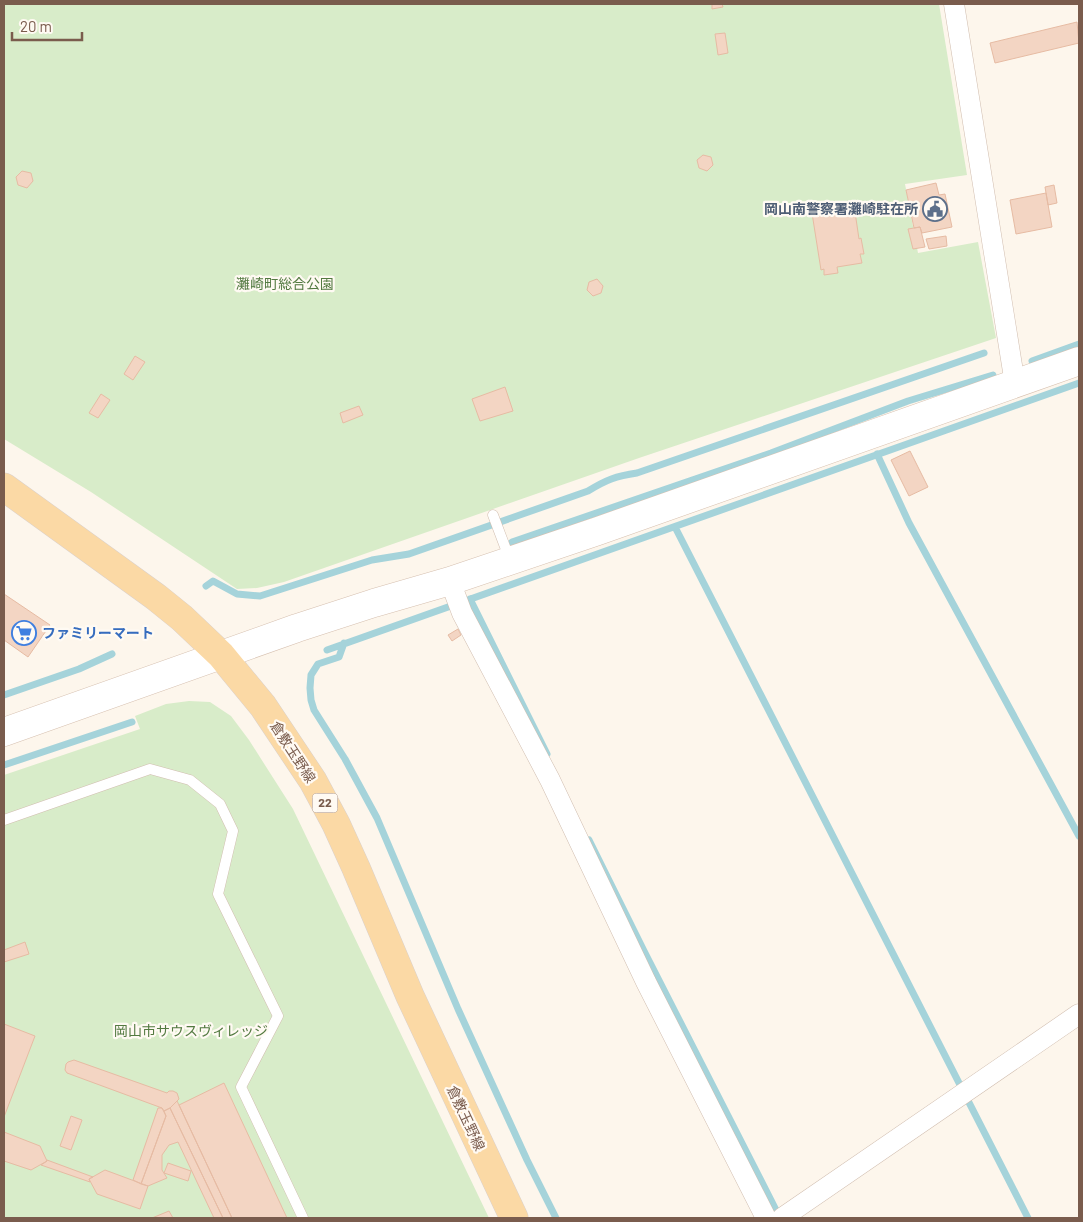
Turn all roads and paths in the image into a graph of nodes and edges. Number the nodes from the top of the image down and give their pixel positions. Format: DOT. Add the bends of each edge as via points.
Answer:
graph roads {
  1 [pos="954,4"];
  2 [pos="1079,361"];
  3 [pos="1015,384"];
  4 [pos="4,487"];
  5 [pos="493,515"];
  6 [pos="510,561"];
  7 [pos="455,595"];
  8 [pos="221,655"];
  9 [pos="4,732"];
  10 [pos="4,820"];
  11 [pos="1079,1014"];
  12 [pos="303,1218"];
  13 [pos="514,1218"];
  14 [pos="766,1218"];
  15 [pos="782,1218"];
  1 -- 3 [label="street"];
  2 -- 3 [label="street"];
  3 -- 6 [label="street"];
  4 -- 8 [label="main road, 倉敷玉野線 / 22" via="156,597"];
  5 -- 6 [label="lane"];
  6 -- 7 [label="street"];
  7 -- 8 [label="street" via="357,608"];
  7 -- 14 [label="street"];
  8 -- 9 [label="street"];
  8 -- 13 [label="main road, 倉敷玉野線 / 22" via="289,743 336,824 410,996"];
  10 -- 12 [label="lane" via="150,769 190,780 220,804 233,831 218,894 278,1016 241,1087"];
  11 -- 15 [label="street"];
}
